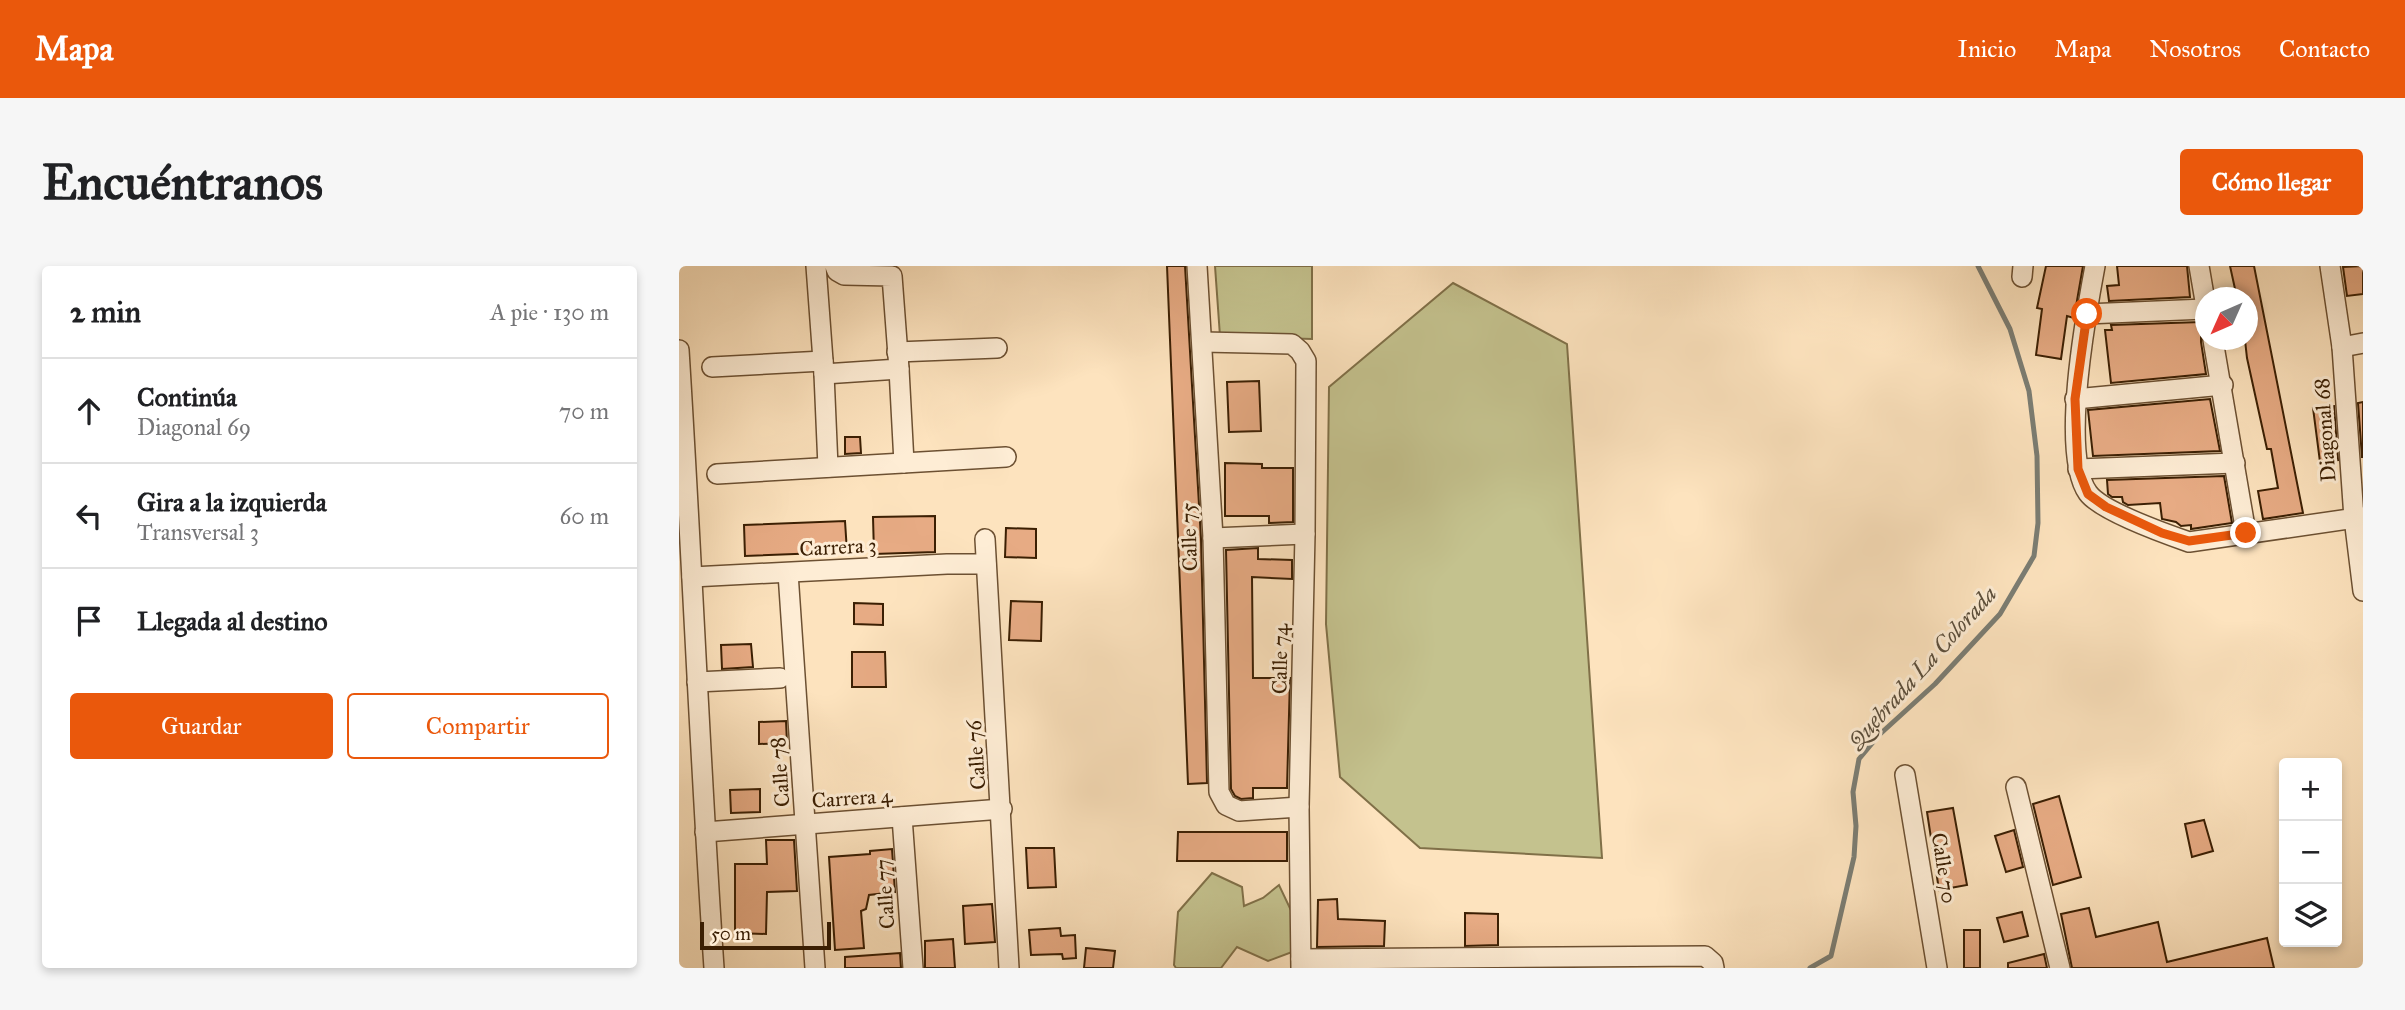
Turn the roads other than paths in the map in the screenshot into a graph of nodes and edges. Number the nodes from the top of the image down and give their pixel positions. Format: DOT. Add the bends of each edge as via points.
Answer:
graph roads {
  1 [pos="816,266"];
  2 [pos="835,266"];
  3 [pos="1197,266"];
  4 [pos="2095,266"];
  5 [pos="2199,266"];
  6 [pos="2330,266"];
  7 [pos="891,271"];
  8 [pos="2203,287"];
  9 [pos="2195,309"];
  10 [pos="2087,314"];
  11 [pos="1203,342"];
  12 [pos="2363,343"];
  13 [pos="2342,347"];
  14 [pos="997,348"];
  15 [pos="679,350"];
  16 [pos="2215,350"];
  17 [pos="898,361"];
  18 [pos="712,367"];
  19 [pos="824,368"];
  20 [pos="2223,385"];
  21 [pos="2075,399"];
  22 [pos="1006,457"];
  23 [pos="904,463"];
  24 [pos="2235,463"];
  25 [pos="828,467"];
  26 [pos="2078,469"];
  27 [pos="717,474"];
  28 [pos="2358,517"];
  29 [pos="2246,533"];
  30 [pos="1305,534"];
  31 [pos="1213,538"];
  32 [pos="985,539"];
  33 [pos="986,564"];
  34 [pos="788,573"];
  35 [pos="692,577"];
  36 [pos="2363,591"];
  37 [pos="780,678"];
  38 [pos="697,682"];
  39 [pos="1905,775"];
  40 [pos="2016,787"];
  41 [pos="1299,807"];
  42 [pos="1002,809"];
  43 [pos="902,817"];
  44 [pos="807,824"];
  45 [pos="705,832"];
  46 [pos="1301,963"];
  47 [pos="714,968"];
  48 [pos="815,968"];
  49 [pos="913,968"];
  50 [pos="1009,968"];
  51 [pos="1714,968"];
  52 [pos="1937,968"];
  53 [pos="2060,968"];
  1 -- 19 [label="street"];
  2 -- 7 [label="street" via="844,275"];
  3 -- 11 [label="street, Calle 75"];
  4 -- 10 [label="street"];
  5 -- 8 [label="street"];
  6 -- 13 [label="street, Diagonal 68"];
  7 -- 17 [label="street"];
  9 -- 10 [label="street"];
  10 -- 21 [label="street"];
  11 -- 30 [label="street, Calle 74" via="1292,344 1306,361"];
  11 -- 31 [label="street, Calle 75"];
  12 -- 13 [label="street"];
  13 -- 28 [label="street, Diagonal 68"];
  14 -- 17 [label="street"];
  15 -- 35 [label="street"];
  16 -- 20 [label="street"];
  17 -- 19 [label="street"];
  17 -- 23 [label="street"];
  18 -- 19 [label="street"];
  19 -- 25 [label="street"];
  20 -- 21 [label="street"];
  20 -- 24 [label="street"];
  21 -- 26 [label="street"];
  22 -- 23 [label="street"];
  23 -- 25 [label="street"];
  24 -- 26 [label="street"];
  24 -- 29 [label="street"];
  25 -- 27 [label="street"];
  26 -- 29 [label="street" via="2088,494 2162,533 2189,541"];
  28 -- 29 [label="street"];
  28 -- 36 [label="street, Diagonal 68"];
  30 -- 31 [label="street"];
  30 -- 41 [label="street, Calle 74"];
  31 -- 41 [label="street, Calle 75" via="1219,792 1226,805 1239,811"];
  32 -- 33 [label="street, Calle 76"];
  33 -- 34 [label="street, Carrera 3"];
  33 -- 42 [label="street, Calle 76"];
  34 -- 35 [label="street, Carrera 3"];
  34 -- 44 [label="street, Calle 78"];
  35 -- 38 [label="street"];
  37 -- 38 [label="street"];
  38 -- 45 [label="street"];
  39 -- 52 [label="street, Calle 70"];
  40 -- 53 [label="street"];
  41 -- 46 [label="street, Calle 74"];
  42 -- 43 [label="street, Carrera 4"];
  42 -- 50 [label="street, Calle 76"];
  43 -- 44 [label="street, Carrera 4"];
  43 -- 49 [label="street, Calle 77"];
  44 -- 45 [label="street, Carrera 4"];
  44 -- 48 [label="street, Calle 78"];
  45 -- 47 [label="street"];
  46 -- 51 [label="street" via="1705,956"];
}
